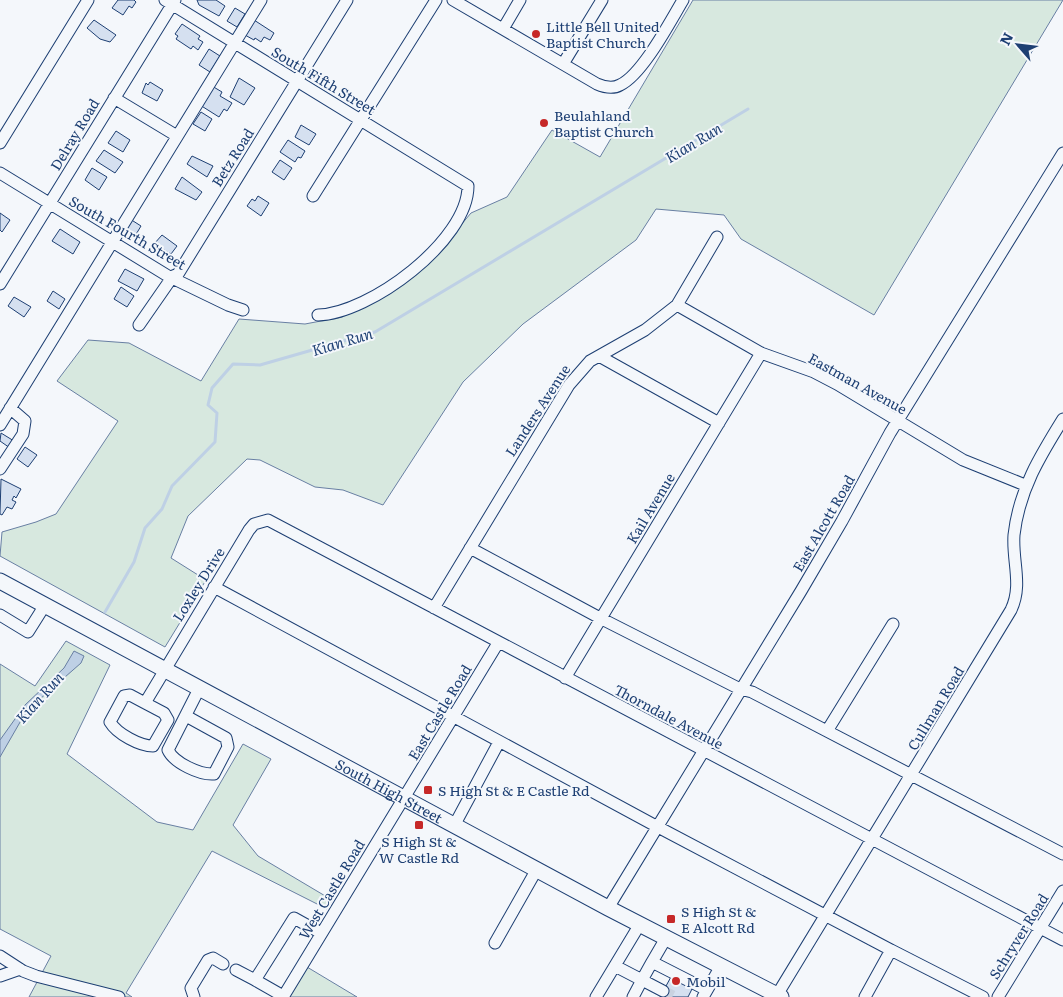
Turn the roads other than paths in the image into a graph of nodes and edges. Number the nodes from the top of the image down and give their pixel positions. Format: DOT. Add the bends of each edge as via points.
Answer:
graph roads {
  1 [pos="88,0"];
  2 [pos="261,0"];
  3 [pos="347,0"];
  4 [pos="436,0"];
  5 [pos="452,0"];
  6 [pos="520,0"];
  7 [pos="602,0"];
  8 [pos="683,0"];
  9 [pos="171,2"];
  10 [pos="503,29"];
  11 [pos="234,42"];
  12 [pos="563,64"];
  13 [pos="296,82"];
  14 [pos="114,98"];
  15 [pos="362,120"];
  16 [pos="177,136"];
  17 [pos="0,143"];
  18 [pos="1063,153"];
  19 [pos="0,173"];
  20 [pos="313,196"];
  21 [pos="50,204"];
  22 [pos="717,236"];
  23 [pos="113,241"];
  24 [pos="173,276"];
  25 [pos="0,284"];
  26 [pos="678,305"];
  27 [pos="243,310"];
  28 [pos="318,315"];
  29 [pos="139,325"];
  30 [pos="761,353"];
  31 [pos="599,356"];
  32 [pos="10,408"];
  33 [pos="1063,419"];
  34 [pos="897,421"];
  35 [pos="719,423"];
  36 [pos="0,424"];
  37 [pos="0,469"];
  38 [pos="1025,485"];
  39 [pos="262,520"];
  40 [pos="470,548"];
  41 [pos="0,581"];
  42 [pos="214,587"];
  43 [pos="45,604"];
  44 [pos="434,608"];
  45 [pos="0,615"];
  46 [pos="600,618"];
  47 [pos="893,624"];
  48 [pos="498,643"];
  49 [pos="165,668"];
  50 [pos="565,678"];
  51 [pos="200,687"];
  52 [pos="740,689"];
  53 [pos="145,703"];
  54 [pos="186,716"];
  55 [pos="454,717"];
  56 [pos="827,731"];
  57 [pos="499,742"];
  58 [pos="702,751"];
  59 [pos="911,775"];
  60 [pos="404,797"];
  61 [pos="456,824"];
  62 [pos="656,826"];
  63 [pos="872,840"];
  64 [pos="1063,854"];
  65 [pos="537,869"];
  66 [pos="1063,891"];
  67 [pos="608,908"];
  68 [pos="826,914"];
  69 [pos="640,924"];
  70 [pos="1041,929"];
  71 [pos="321,933"];
  72 [pos="666,938"];
  73 [pos="1063,940"];
  74 [pos="495,943"];
  75 [pos="891,950"];
  76 [pos="0,956"];
  77 [pos="652,962"];
  78 [pos="224,964"];
  79 [pos="615,966"];
  80 [pos="721,966"];
  81 [pos="20,969"];
  82 [pos="236,970"];
  83 [pos="0,976"];
  84 [pos="255,980"];
  85 [pos="642,980"];
  86 [pos="664,991"];
  87 [pos="705,993"];
  88 [pos="283,996"];
  89 [pos="636,996"];
  90 [pos="779,996"];
  91 [pos="119,997"];
  92 [pos="194,997"];
  93 [pos="596,997"];
  94 [pos="865,997"];
  95 [pos="983,997"];
  96 [pos="998,997"];
  1 -- 17 [label="street"];
  2 -- 11 [label="street"];
  3 -- 13 [label="street, Betz Road"];
  4 -- 15 [label="street"];
  5 -- 10 [label="street"];
  6 -- 10 [label="street"];
  7 -- 12 [label="street"];
  8 -- 12 [label="street" via="639,68 620,86 602,86"];
  9 -- 11 [label="street, South Fifth Street"];
  9 -- 14 [label="street, Delray Road"];
  10 -- 12 [label="street"];
  11 -- 13 [label="street, South Fifth Street"];
  11 -- 16 [label="street"];
  13 -- 15 [label="street, South Fifth Street"];
  13 -- 24 [label="street, Betz Road" via="178,274"];
  14 -- 16 [label="street"];
  14 -- 21 [label="street, Delray Road"];
  15 -- 20 [label="street"];
  15 -- 28 [label="street, South Fifth Street" via="468,186 465,205 456,222 420,264 388,288 358,306 334,314"];
  16 -- 23 [label="street"];
  18 -- 34 [label="street, East Alcott Road"];
  19 -- 21 [label="street, South Fourth Street"];
  21 -- 23 [label="street, South Fourth Street"];
  21 -- 25 [label="street, Delray Road"];
  22 -- 26 [label="street, Landers Avenue"];
  23 -- 24 [label="street, South Fourth Street"];
  23 -- 32 [label="street"];
  24 -- 27 [label="street, South Fourth Street" via="228,306"];
  24 -- 29 [label="street, Betz Road"];
  26 -- 30 [label="street, Eastman Avenue"];
  26 -- 31 [label="street, Landers Avenue" via="645,330"];
  30 -- 34 [label="street, Eastman Avenue" via="814,372"];
  30 -- 35 [label="street, Kail Avenue"];
  31 -- 35 [label="street"];
  31 -- 40 [label="street, Landers Avenue" via="582,367 569,385"];
  32 -- 36 [label="street"];
  32 -- 37 [label="street" via="25,421 24,428"];
  33 -- 38 [label="street, Cullman Road"];
  34 -- 38 [label="street, Eastman Avenue" via="963,460"];
  34 -- 52 [label="street, East Alcott Road" via="842,521"];
  35 -- 46 [label="street, Kail Avenue"];
  38 -- 59 [label="street, Cullman Road" via="1014,537 1018,589 1014,603"];
  39 -- 42 [label="street, Loxley Drive" via="249,530"];
  39 -- 44 [label="street, Thorndale Avenue" via="275,522"];
  40 -- 44 [label="street, Landers Avenue"];
  40 -- 46 [label="street"];
  41 -- 43 [label="main road, South High Street"];
  42 -- 49 [label="street, Loxley Drive"];
  42 -- 55 [label="street"];
  43 -- 45 [label="street" via="28,632"];
  43 -- 49 [label="main road, South High Street"];
  44 -- 48 [label="street, Thorndale Avenue"];
  46 -- 50 [label="street, Kail Avenue"];
  46 -- 52 [label="street"];
  47 -- 56 [label="street"];
  48 -- 50 [label="street, Thorndale Avenue"];
  48 -- 55 [label="street, East Castle Road"];
  49 -- 51 [label="main road, South High Street"];
  49 -- 53 [label="street, Loxley Drive"];
  50 -- 58 [label="street, Thorndale Avenue"];
  51 -- 54 [label="street"];
  51 -- 60 [label="main road, South High Street"];
  52 -- 56 [label="street" via="752,692"];
  52 -- 58 [label="street, East Alcott Road"];
  53 -- 53 [label="street" via="130,695 124,696 110,722 113,728 144,746 153,746 168,720 164,713"];
  54 -- 54 [label="street" via="168,750 171,757 205,774 214,774 228,747 226,738"];
  55 -- 57 [label="street"];
  55 -- 60 [label="street, East Castle Road"];
  56 -- 59 [label="street"];
  57 -- 61 [label="street"];
  57 -- 62 [label="street"];
  58 -- 62 [label="street, East Alcott Road"];
  58 -- 63 [label="street, Thorndale Avenue"];
  59 -- 63 [label="street, Cullman Road"];
  59 -- 64 [label="street"];
  60 -- 61 [label="main road, South High Street"];
  60 -- 71 [label="street, West Castle Road"];
  61 -- 65 [label="main road, South High Street"];
  62 -- 67 [label="street, East Alcott Road"];
  62 -- 68 [label="street"];
  63 -- 68 [label="street, Cullman Road"];
  63 -- 70 [label="street, Thorndale Avenue"];
  65 -- 67 [label="main road, South High Street"];
  65 -- 74 [label="street"];
  66 -- 70 [label="street, Schryver Road"];
  67 -- 69 [label="main road, South High Street"];
  68 -- 75 [label="street"];
  68 -- 90 [label="street, Cullman Road"];
  69 -- 72 [label="main road, South High Street"];
  69 -- 79 [label="street"];
  70 -- 73 [label="street, Thorndale Avenue"];
  70 -- 96 [label="street, Schryver Road"];
  71 -- 84 [label="street" via="294,918"];
  71 -- 88 [label="street, West Castle Road"];
  72 -- 77 [label="street"];
  72 -- 80 [label="main road, South High Street"];
  75 -- 94 [label="street"];
  75 -- 95 [label="street"];
  76 -- 81 [label="street"];
  77 -- 85 [label="street"];
  77 -- 87 [label="street"];
  78 -- 92 [label="street" via="213,958 208,960 191,988"];
  79 -- 85 [label="street"];
  79 -- 93 [label="street"];
  80 -- 87 [label="street"];
  80 -- 90 [label="main road, South High Street"];
  81 -- 83 [label="street"];
  81 -- 91 [label="street" via="55,982"];
  82 -- 84 [label="street"];
  84 -- 88 [label="street"];
  85 -- 86 [label="street"];
  85 -- 89 [label="street"];
}
